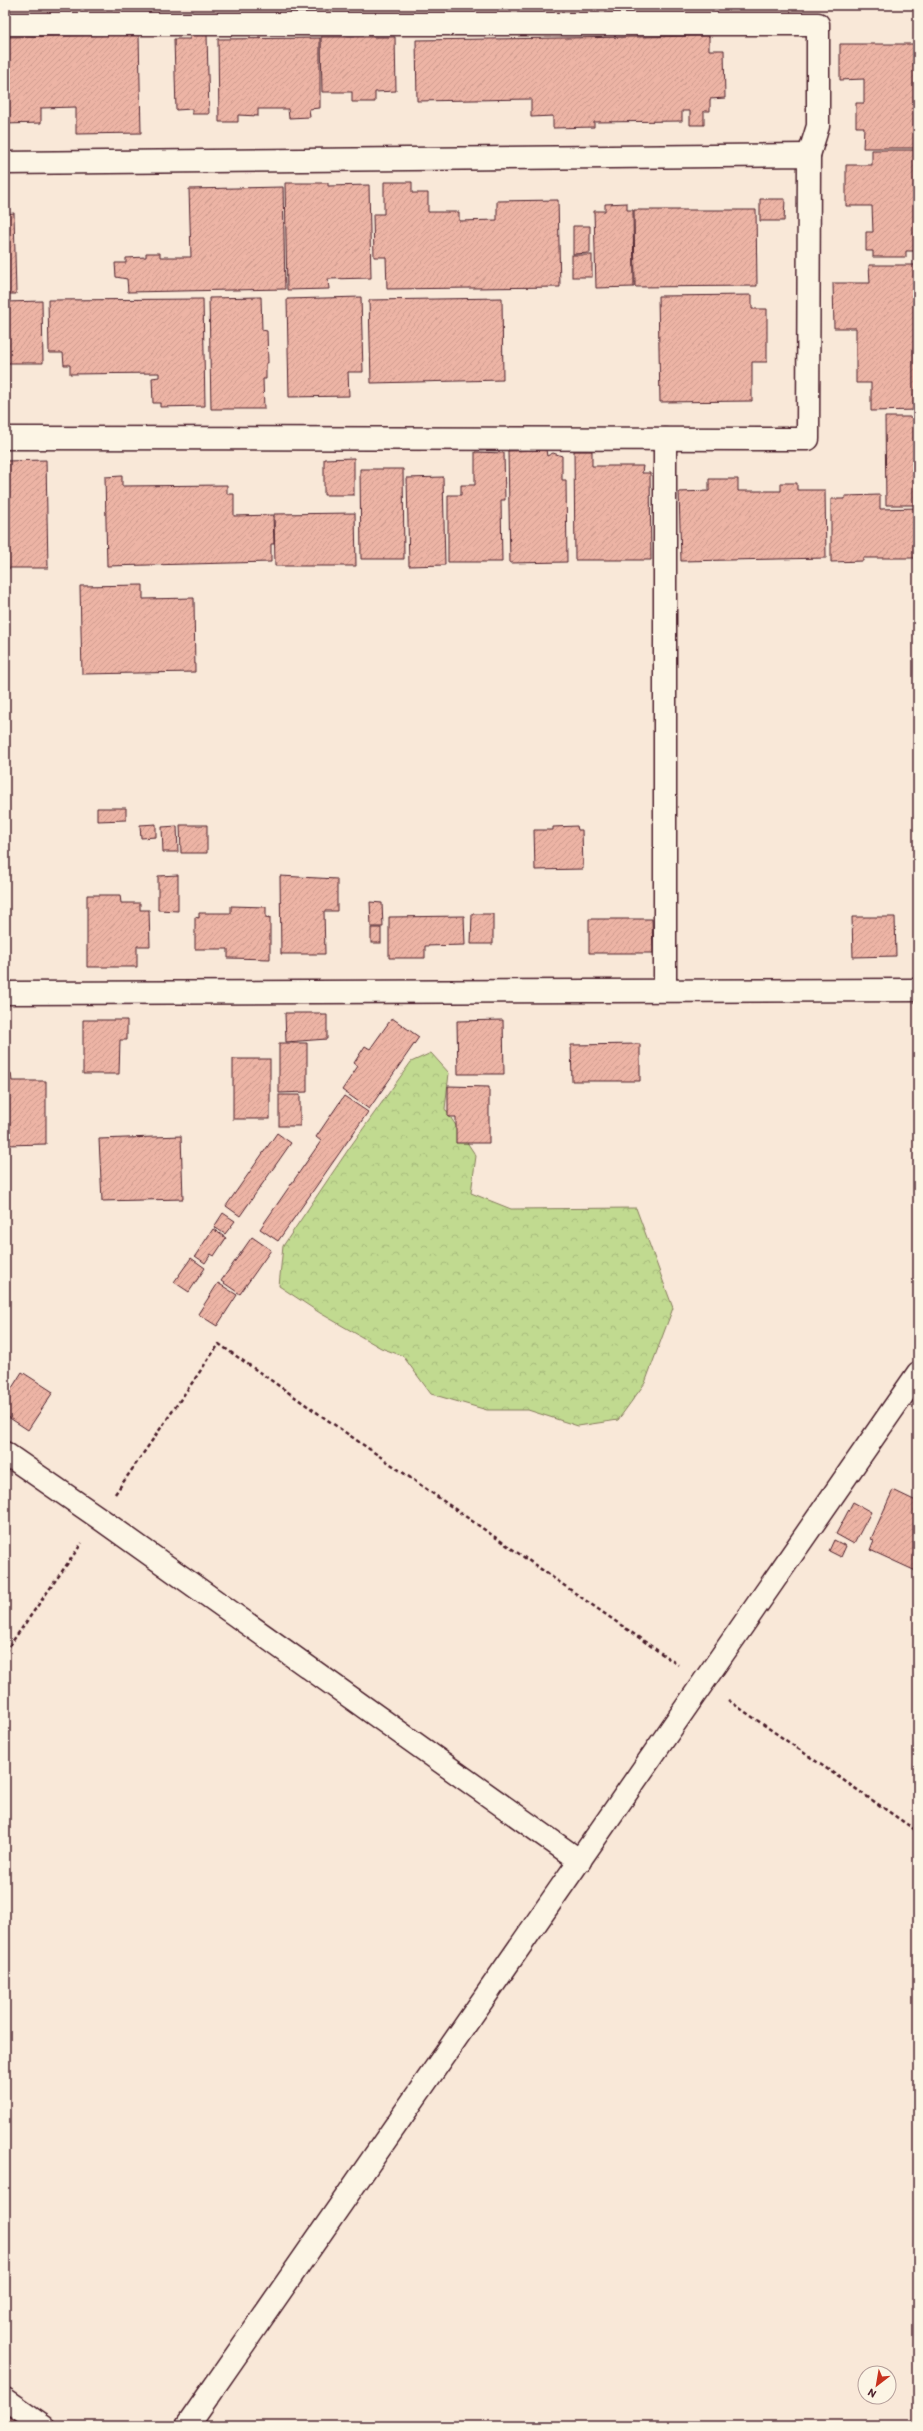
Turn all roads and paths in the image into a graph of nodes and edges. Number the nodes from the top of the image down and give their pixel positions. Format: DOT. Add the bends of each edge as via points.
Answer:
graph roads {
  1 [pos="5,24"];
  2 [pos="810,155"];
  3 [pos="5,163"];
  4 [pos="5,438"];
  5 [pos="665,439"];
  6 [pos="665,990"];
  7 [pos="918,990"];
  8 [pos="5,993"];
  9 [pos="918,1373"];
  10 [pos="5,1453"];
  11 [pos="99,1518"];
  12 [pos="5,1652"];
  13 [pos="704,1683"];
  14 [pos="918,1832"];
  15 [pos="580,1861"];
  16 [pos="5,2399"];
  17 [pos="44,2426"];
  18 [pos="187,2426"];
  1 -- 2 [label="street" via="818,24 818,126"];
  2 -- 3 [label="street"];
  2 -- 5 [label="street" via="808,439"];
  4 -- 5 [label="street"];
  5 -- 6 [label="street"];
  6 -- 7 [label="street"];
  6 -- 8 [label="street"];
  9 -- 13 [label="street"];
  10 -- 11 [label="street"];
  11 -- 12 [label="path"];
  11 -- 13 [label="path" via="219,1344"];
  11 -- 15 [label="street"];
  13 -- 14 [label="path"];
  13 -- 15 [label="street"];
  15 -- 18 [label="street"];
  16 -- 17 [label="street"];
}
